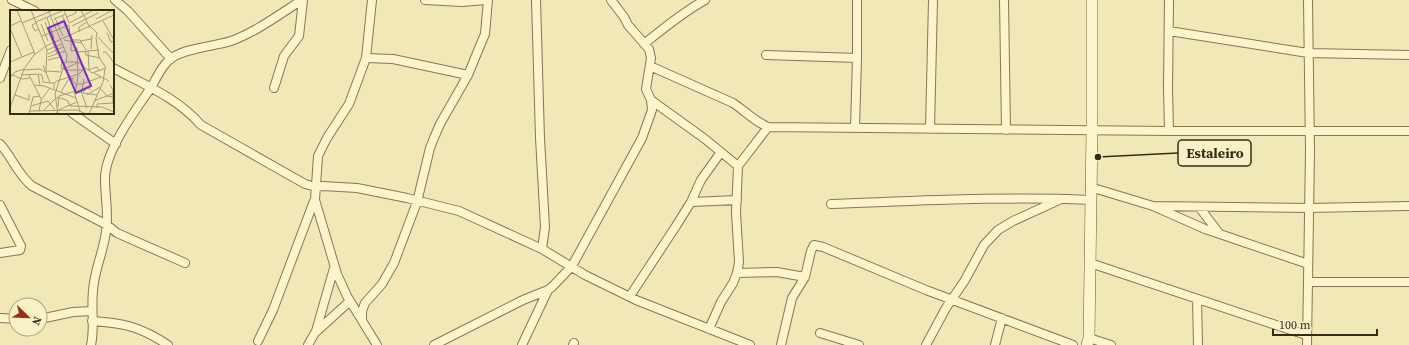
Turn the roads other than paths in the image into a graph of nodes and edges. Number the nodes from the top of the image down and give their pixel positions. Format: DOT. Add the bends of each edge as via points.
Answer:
graph roads {
  1 [pos="12,0"];
  2 [pos="115,0"];
  3 [pos="302,0"];
  4 [pos="372,0"];
  5 [pos="426,0"];
  6 [pos="487,0"];
  7 [pos="536,0"];
  8 [pos="611,0"];
  9 [pos="705,0"];
  10 [pos="857,0"];
  11 [pos="933,0"];
  12 [pos="1004,0"];
  13 [pos="1092,0"];
  14 [pos="1169,0"];
  15 [pos="1308,0"];
  16 [pos="30,7"];
  17 [pos="1169,31"];
  18 [pos="644,44"];
  19 [pos="10,53"];
  20 [pos="1308,53"];
  21 [pos="766,55"];
  22 [pos="1409,55"];
  23 [pos="366,58"];
  24 [pos="857,58"];
  25 [pos="171,59"];
  26 [pos="650,66"];
  27 [pos="114,68"];
  28 [pos="468,75"];
  29 [pos="0,78"];
  30 [pos="151,87"];
  31 [pos="274,88"];
  32 [pos="652,100"];
  33 [pos="73,114"];
  34 [pos="768,127"];
  35 [pos="855,128"];
  36 [pos="930,129"];
  37 [pos="1006,130"];
  38 [pos="1092,130"];
  39 [pos="1309,130"];
  40 [pos="1409,131"];
  41 [pos="1169,132"];
  42 [pos="0,144"];
  43 [pos="116,144"];
  44 [pos="722,152"];
  45 [pos="738,166"];
  46 [pos="316,187"];
  47 [pos="1090,188"];
  48 [pos="1061,199"];
  49 [pos="314,200"];
  50 [pos="737,200"];
  51 [pos="1090,200"];
  52 [pos="417,202"];
  53 [pos="691,202"];
  54 [pos="831,204"];
  55 [pos="0,205"];
  56 [pos="1153,206"];
  57 [pos="1409,206"];
  58 [pos="1199,207"];
  59 [pos="1309,208"];
  60 [pos="107,225"];
  61 [pos="1220,234"];
  62 [pos="542,249"];
  63 [pos="0,253"];
  64 [pos="185,263"];
  65 [pos="1090,263"];
  66 [pos="1308,264"];
  67 [pos="572,266"];
  68 [pos="334,267"];
  69 [pos="737,272"];
  70 [pos="805,277"];
  71 [pos="1308,282"];
  72 [pos="1409,282"];
  73 [pos="548,290"];
  74 [pos="630,296"];
  75 [pos="952,299"];
  76 [pos="1196,299"];
  77 [pos="351,302"];
  78 [pos="365,302"];
  79 [pos="92,312"];
  80 [pos="48,317"];
  81 [pos="1002,318"];
  82 [pos="92,321"];
  83 [pos="362,321"];
  84 [pos="709,329"];
  85 [pos="316,332"];
  86 [pos="820,333"];
  87 [pos="1306,335"];
  88 [pos="258,341"];
  89 [pos="1088,341"];
  90 [pos="732,342"];
  91 [pos="164,344"];
  92 [pos="91,345"];
  93 [pos="308,345"];
  94 [pos="376,345"];
  95 [pos="434,345"];
  96 [pos="522,345"];
  97 [pos="750,345"];
  98 [pos="781,345"];
  99 [pos="859,345"];
  100 [pos="926,345"];
  101 [pos="995,345"];
  102 [pos="1073,345"];
  103 [pos="1110,345"];
  104 [pos="1198,345"];
  105 [pos="1307,345"];
  1 -- 16 [label="street"];
  2 -- 25 [label="street"];
  3 -- 25 [label="street" via="243,36 188,51"];
  3 -- 31 [label="street" via="299,36 284,56"];
  4 -- 23 [label="street"];
  5 -- 6 [label="street"];
  6 -- 28 [label="street" via="484,34"];
  7 -- 62 [label="street" via="540,138 546,227"];
  8 -- 18 [label="street"];
  9 -- 18 [label="street" via="671,22"];
  10 -- 24 [label="street"];
  11 -- 36 [label="street"];
  12 -- 37 [label="street"];
  13 -- 38 [label="street"];
  14 -- 17 [label="street"];
  15 -- 20 [label="street"];
  17 -- 20 [label="street"];
  17 -- 41 [label="street"];
  18 -- 26 [label="street" via="649,49"];
  19 -- 29 [label="street"];
  20 -- 22 [label="street"];
  20 -- 39 [label="street"];
  21 -- 24 [label="street"];
  23 -- 28 [label="street" via="393,59"];
  23 -- 46 [label="street" via="349,104 318,156"];
  24 -- 35 [label="street"];
  25 -- 30 [label="street"];
  26 -- 32 [label="street" via="646,89"];
  26 -- 34 [label="street" via="733,104"];
  27 -- 30 [label="street"];
  28 -- 52 [label="street" via="434,138"];
  30 -- 43 [label="street" via="134,110"];
  30 -- 46 [label="street" via="176,102 201,125 293,178"];
  32 -- 44 [label="street"];
  32 -- 67 [label="street" via="651,115 642,138"];
  33 -- 43 [label="street"];
  34 -- 35 [label="street"];
  34 -- 45 [label="street"];
  35 -- 36 [label="street"];
  36 -- 37 [label="street"];
  37 -- 38 [label="street"];
  38 -- 41 [label="street"];
  38 -- 47 [label="street"];
  39 -- 40 [label="street"];
  39 -- 41 [label="street"];
  39 -- 59 [label="street"];
  42 -- 60 [label="street" via="25,181"];
  43 -- 60 [label="street" via="107,165 105,179"];
  44 -- 45 [label="street"];
  44 -- 53 [label="street" via="701,180"];
  45 -- 50 [label="street"];
  46 -- 49 [label="street"];
  46 -- 52 [label="street" via="357,188"];
  47 -- 51 [label="street"];
  47 -- 56 [label="street"];
  48 -- 51 [label="street"];
  48 -- 54 [label="street"];
  48 -- 75 [label="street" via="1013,221 990,238"];
  49 -- 68 [label="street"];
  49 -- 88 [label="street" via="273,310"];
  50 -- 53 [label="street"];
  50 -- 69 [label="street"];
  51 -- 65 [label="street"];
  52 -- 62 [label="street" via="459,211"];
  52 -- 78 [label="street" via="391,270"];
  53 -- 74 [label="street"];
  55 -- 63 [label="street" via="21,246 20,250"];
  56 -- 58 [label="street"];
  56 -- 61 [label="street"];
  57 -- 59 [label="street"];
  58 -- 59 [label="street"];
  58 -- 61 [label="street"];
  59 -- 66 [label="street"];
  60 -- 64 [label="street" via="117,233"];
  60 -- 79 [label="street" via="93,289"];
  61 -- 66 [label="street"];
  62 -- 67 [label="street"];
  65 -- 76 [label="street"];
  65 -- 89 [label="street"];
  66 -- 71 [label="street"];
  67 -- 73 [label="street"];
  67 -- 74 [label="street" via="585,275"];
  68 -- 77 [label="street"];
  68 -- 85 [label="street"];
  69 -- 70 [label="street" via="777,272"];
  69 -- 84 [label="street"];
  70 -- 75 [label="street" via="814,245"];
  70 -- 98 [label="street" via="792,298"];
  71 -- 72 [label="street"];
  71 -- 87 [label="street"];
  73 -- 95 [label="street"];
  73 -- 96 [label="street"];
  74 -- 84 [label="street"];
  75 -- 81 [label="street"];
  75 -- 100 [label="street"];
  76 -- 87 [label="street"];
  76 -- 104 [label="street"];
  77 -- 78 [label="street"];
  77 -- 83 [label="street"];
  77 -- 85 [label="street"];
  78 -- 83 [label="street"];
  79 -- 80 [label="street" via="73,312"];
  79 -- 82 [label="street"];
  81 -- 101 [label="street"];
  81 -- 102 [label="street"];
  82 -- 91 [label="street" via="126,324 155,336"];
  82 -- 92 [label="street"];
  83 -- 94 [label="street"];
  84 -- 90 [label="street"];
  85 -- 93 [label="street"];
  86 -- 99 [label="street"];
  87 -- 105 [label="street"];
  89 -- 103 [label="street"];
  90 -- 97 [label="street"];
}
